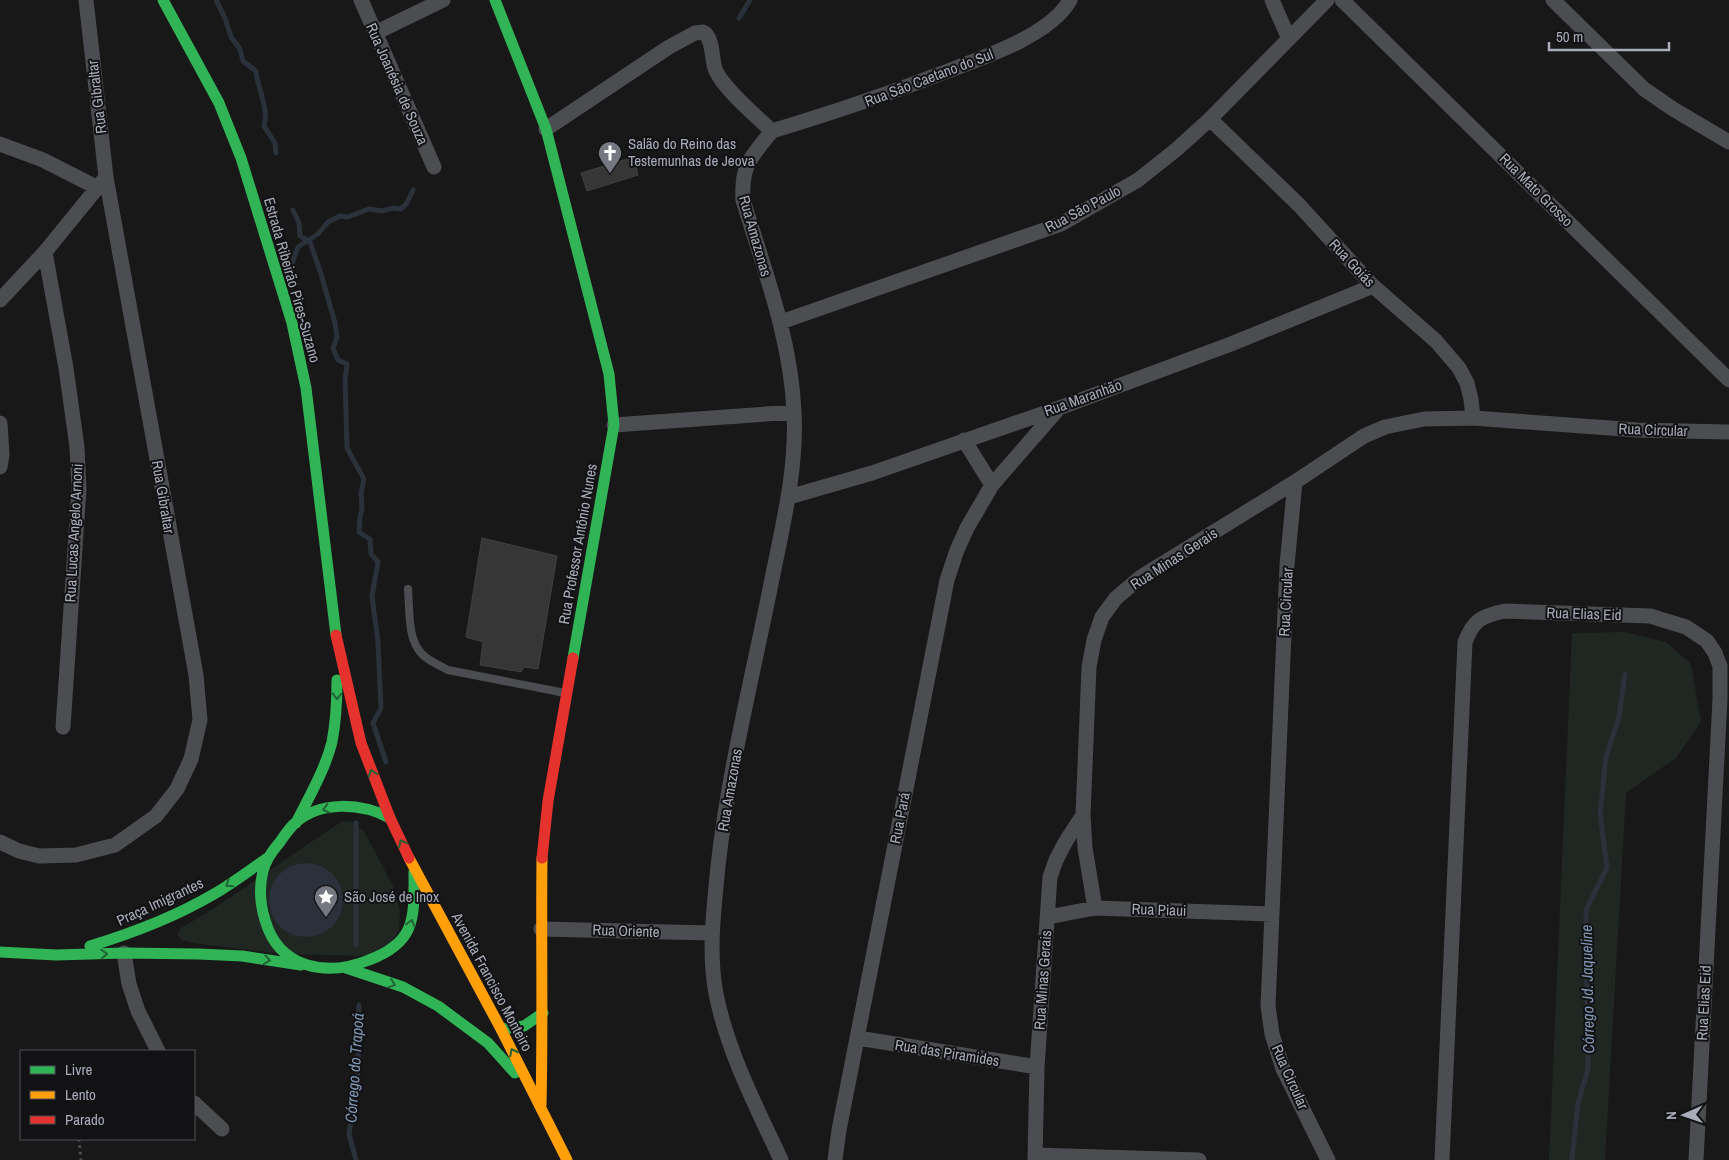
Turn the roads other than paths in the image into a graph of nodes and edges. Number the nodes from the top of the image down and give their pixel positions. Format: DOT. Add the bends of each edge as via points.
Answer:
graph roads {
  1 [pos="86,0"];
  2 [pos="163,0"];
  3 [pos="361,0"];
  4 [pos="443,0"];
  5 [pos="494,0"];
  6 [pos="1070,0"];
  7 [pos="1272,0"];
  8 [pos="1327,0"];
  9 [pos="1342,0"];
  10 [pos="1553,0"];
  11 [pos="375,33"];
  12 [pos="1289,39"];
  13 [pos="1210,119"];
  14 [pos="546,129"];
  15 [pos="772,131"];
  16 [pos="1729,142"];
  17 [pos="0,144"];
  18 [pos="434,168"];
  19 [pos="102,183"];
  20 [pos="45,252"];
  21 [pos="1373,286"];
  22 [pos="0,300"];
  23 [pos="781,322"];
  24 [pos="1729,380"];
  25 [pos="1059,408"];
  26 [pos="794,412"];
  27 [pos="1473,418"];
  28 [pos="0,423"];
  29 [pos="614,424"];
  30 [pos="1729,432"];
  31 [pos="964,440"];
  32 [pos="0,467"];
  33 [pos="1295,482"];
  34 [pos="992,485"];
  35 [pos="789,497"];
  36 [pos="408,589"];
  37 [pos="338,647"];
  38 [pos="567,694"];
  39 [pos="63,727"];
  40 [pos="1083,815"];
  41 [pos="390,818"];
  42 [pos="296,822"];
  43 [pos="0,842"];
  44 [pos="269,856"];
  45 [pos="414,868"];
  46 [pos="1095,908"];
  47 [pos="1272,914"];
  48 [pos="1048,917"];
  49 [pos="541,928"];
  50 [pos="711,933"];
  51 [pos="0,952"];
  52 [pos="124,953"];
  53 [pos="56,955"];
  54 [pos="307,966"];
  55 [pos="346,968"];
  56 [pos="543,1013"];
  57 [pos="501,1029"];
  58 [pos="858,1038"];
  59 [pos="158,1050"];
  60 [pos="1037,1067"];
  61 [pos="535,1096"];
  62 [pos="195,1104"];
  63 [pos="541,1110"];
  64 [pos="222,1129"];
  65 [pos="1035,1157"];
  66 [pos="567,1160"];
  67 [pos="781,1160"];
  68 [pos="835,1160"];
  69 [pos="1199,1160"];
  70 [pos="1328,1160"];
  71 [pos="1442,1160"];
  72 [pos="1696,1160"];
  1 -- 19 [label="street, Rua Gibraltar"];
  2 -- 37 [label="main road, Estrada Ribeirão Pires-Suzano" via="219,103 230,130 292,323 306,388"];
  3 -- 11 [label="street, Rua Joanésia de Souza"];
  4 -- 11 [label="street"];
  5 -- 14 [label="main road, Rua Professor Antônio Nunes"];
  6 -- 15 [label="street, Rua São Caetano do Sul" via="1056,18 1010,48 869,101"];
  7 -- 12 [label="street"];
  8 -- 12 [label="street, Rua São Paulo"];
  9 -- 24 [label="street, Rua Mato Grosso"];
  10 -- 16 [label="street" via="1644,89"];
  11 -- 18 [label="street, Rua Joanésia de Souza"];
  12 -- 13 [label="street, Rua São Paulo"];
  13 -- 21 [label="street, Rua Goiás" via="1298,205"];
  13 -- 23 [label="street, Rua São Paulo" via="1138,180 1060,224"];
  14 -- 15 [label="street" via="669,47 703,32 710,39 720,78"];
  14 -- 29 [label="main road, Rua Professor Antônio Nunes" via="610,374"];
  15 -- 23 [label="street, Rua Amazonas" via="749,160 742,186 743,200"];
  17 -- 19 [label="street"];
  19 -- 20 [label="street"];
  19 -- 43 [label="street, Rua Gibraltar" via="196,675 200,720 191,759 177,789 156,816 115,844 76,855 39,856"];
  20 -- 22 [label="street"];
  20 -- 39 [label="street, Rua Lucas Angelo Arnoni" via="66,368 79,489"];
  21 -- 25 [label="street, Rua Maranhão" via="1231,344"];
  21 -- 27 [label="street, Rua Goiás" via="1436,342 1459,368 1467,383"];
  23 -- 26 [label="street, Rua Amazonas"];
  25 -- 31 [label="street, Rua Maranhão"];
  25 -- 34 [label="street, Rua Pará"];
  26 -- 29 [label="street"];
  26 -- 35 [label="street, Rua Amazonas"];
  27 -- 30 [label="street, Rua Circular" via="1637,430"];
  27 -- 33 [label="street, Rua Circular" via="1424,419 1385,427 1364,436"];
  28 -- 32 [label="street"];
  29 -- 38 [label="main road, Rua Professor Antônio Nunes"];
  31 -- 34 [label="street"];
  31 -- 35 [label="street, Rua Maranhão" via="872,473"];
  33 -- 40 [label="street, Rua Minas Gerais" via="1142,577 1116,598 1102,617 1089,667"];
  33 -- 47 [label="street, Rua Circular" via="1288,566"];
  34 -- 58 [label="street, Rua Pará" via="967,528 947,580"];
  35 -- 50 [label="street, Rua Amazonas" via="722,829"];
  36 -- 38 [label="lane" via="412,635 421,653 435,663 448,670"];
  41 -- 37 [label="main road, Avenida Francisco Monteiro, one-way" via="361,743"];
  37 -- 42 [label="main road, one-way" via="337,698 328,756"];
  38 -- 49 [label="main road, Rua Professor Antônio Nunes" via="542,846"];
  40 -- 46 [label="street, Rua Minas Gerais"];
  40 -- 48 [label="street, Rua Minas Gerais" via="1066,841 1050,877"];
  41 -- 42 [label="main road, one-way" via="354,806 334,807"];
  45 -- 41 [label="main road, Avenida Francisco Monteiro, one-way"];
  42 -- 44 [label="main road"];
  44 -- 53 [label="main road, Praça Imigrantes, one-way" via="215,893 154,925"];
  44 -- 54 [label="main road" via="262,882 265,924 290,957"];
  55 -- 45 [label="main road, one-way" via="390,952 400,944 410,929 414,909"];
  45 -- 57 [label="main road, Avenida Francisco Monteiro"];
  46 -- 47 [label="street, Rua Piaui"];
  46 -- 48 [label="street, Rua Piaui"];
  47 -- 70 [label="street, Rua Circular" via="1268,1006 1272,1034 1283,1069"];
  48 -- 60 [label="street, Rua Minas Gerais"];
  49 -- 50 [label="street, Rua Oriente"];
  49 -- 56 [label="main road, Rua Professor Antônio Nunes"];
  50 -- 67 [label="street, Rua Amazonas" via="716,992 725,1033"];
  51 -- 53 [label="main road"];
  53 -- 52 [label="main road, one-way"];
  52 -- 54 [label="main road, one-way" via="242,956"];
  52 -- 59 [label="street" via="138,1011"];
  54 -- 55 [label="main road"];
  55 -- 61 [label="main road, one-way" via="403,988 438,1006 488,1043"];
  56 -- 57 [label="main road" via="525,1028"];
  56 -- 63 [label="main road, Rua Professor Antônio Nunes"];
  61 -- 57 [label="main road, Avenida Francisco Monteiro, one-way"];
  58 -- 60 [label="street, Rua das Piramides"];
  58 -- 68 [label="street, Rua Pará"];
  60 -- 65 [label="street, Rua Minas Gerais"];
  61 -- 63 [label="main road, Avenida Francisco Monteiro"];
  62 -- 64 [label="street"];
  63 -- 66 [label="main road, Avenida Francisco Monteiro"];
  65 -- 69 [label="street"];
  71 -- 72 [label="street, Rua Elias Eid" via="1465,642 1476,621 1488,614 1505,612 1650,616 1686,627 1707,641 1720,666"];
}
